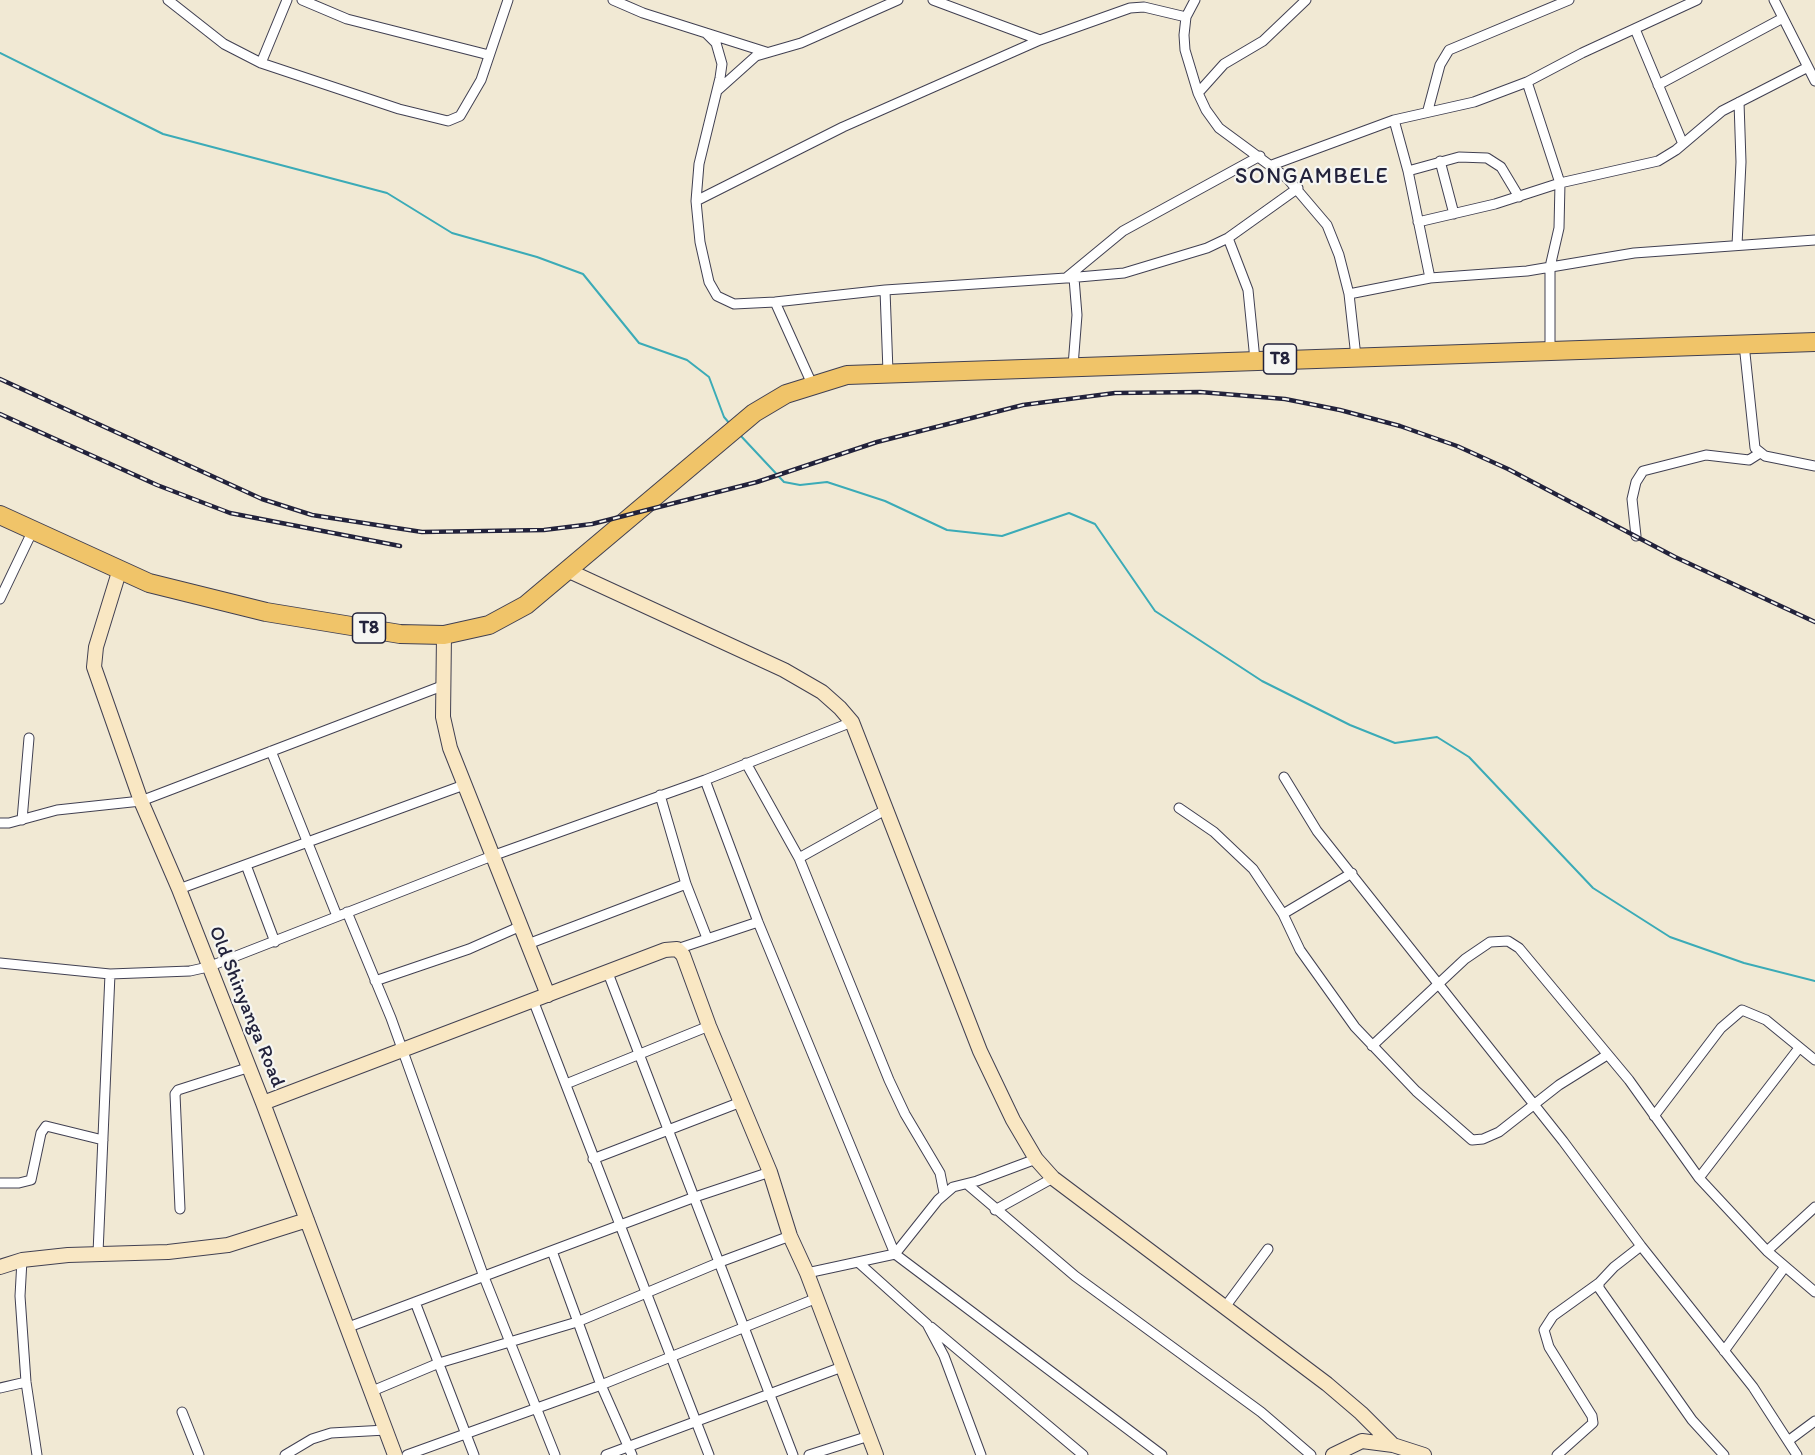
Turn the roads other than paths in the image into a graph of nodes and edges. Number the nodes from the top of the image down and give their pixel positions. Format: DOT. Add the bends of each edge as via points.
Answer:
graph roads {
  1 [pos="168,0"];
  2 [pos="287,0"];
  3 [pos="302,0"];
  4 [pos="508,0"];
  5 [pos="613,0"];
  6 [pos="898,0"];
  7 [pos="933,0"];
  8 [pos="1195,0"];
  9 [pos="1306,0"];
  10 [pos="1569,0"];
  11 [pos="1697,0"];
  12 [pos="1774,0"];
  13 [pos="1186,17"];
  14 [pos="1783,18"];
  15 [pos="1635,29"];
  16 [pos="706,33"];
  17 [pos="1040,40"];
  18 [pos="766,52"];
  19 [pos="489,55"];
  20 [pos="261,63"];
  21 [pos="1808,67"];
  22 [pos="1815,81"];
  23 [pos="1527,82"];
  24 [pos="1658,85"];
  25 [pos="718,90"];
  26 [pos="1198,93"];
  27 [pos="1739,102"];
  28 [pos="1428,110"];
  29 [pos="1394,120"];
  30 [pos="1683,144"];
  31 [pos="1260,156"];
  32 [pos="1440,161"];
  33 [pos="1272,165"];
  34 [pos="1408,171"];
  35 [pos="1560,183"];
  36 [pos="1298,188"];
  37 [pos="1519,197"];
  38 [pos="696,201"];
  39 [pos="1454,214"];
  40 [pos="1418,222"];
  41 [pos="1228,238"];
  42 [pos="1815,240"];
  43 [pos="1737,245"];
  44 [pos="1550,267"];
  45 [pos="1070,278"];
  46 [pos="1430,278"];
  47 [pos="885,290"];
  48 [pos="1349,294"];
  49 [pos="775,302"];
  50 [pos="1815,342"];
  51 [pos="1744,344"];
  52 [pos="1550,351"];
  53 [pos="1356,357"];
  54 [pos="1255,360"];
  55 [pos="1073,366"];
  56 [pos="888,372"];
  57 [pos="812,384"];
  58 [pos="1760,453"];
  59 [pos="1815,466"];
  60 [pos="0,515"];
  61 [pos="33,530"];
  62 [pos="1636,536"];
  63 [pos="569,571"];
  64 [pos="119,572"];
  65 [pos="0,599"];
  66 [pos="444,635"];
  67 [pos="442,686"];
  68 [pos="852,722"];
  69 [pos="29,738"];
  70 [pos="271,751"];
  71 [pos="746,763"];
  72 [pos="1284,777"];
  73 [pos="705,780"];
  74 [pos="464,785"];
  75 [pos="660,795"];
  76 [pos="141,801"];
  77 [pos="1179,808"];
  78 [pos="887,809"];
  79 [pos="22,820"];
  80 [pos="0,823"];
  81 [pos="307,843"];
  82 [pos="492,856"];
  83 [pos="799,858"];
  84 [pos="246,865"];
  85 [pos="1352,873"];
  86 [pos="686,884"];
  87 [pos="179,889"];
  88 [pos="347,912"];
  89 [pos="1283,914"];
  90 [pos="337,916"];
  91 [pos="758,922"];
  92 [pos="521,926"];
  93 [pos="707,938"];
  94 [pos="275,942"];
  95 [pos="528,944"];
  96 [pos="677,949"];
  97 [pos="0,963"];
  98 [pos="208,968"];
  99 [pos="608,973"];
  100 [pos="110,974"];
  101 [pos="375,981"];
  102 [pos="1436,984"];
  103 [pos="548,994"];
  104 [pos="533,1000"];
  105 [pos="709,1026"];
  106 [pos="1372,1046"];
  107 [pos="1799,1048"];
  108 [pos="404,1051"];
  109 [pos="639,1055"];
  110 [pos="1607,1055"];
  111 [pos="1815,1060"];
  112 [pos="247,1068"];
  113 [pos="566,1084"];
  114 [pos="741,1102"];
  115 [pos="263,1103"];
  116 [pos="1533,1105"];
  117 [pos="1654,1116"];
  118 [pos="668,1131"];
  119 [pos="103,1140"];
  120 [pos="593,1159"];
  121 [pos="1036,1159"];
  122 [pos="770,1172"];
  123 [pos="1053,1178"];
  124 [pos="1699,1178"];
  125 [pos="0,1183"];
  126 [pos="967,1184"];
  127 [pos="944,1193"];
  128 [pos="695,1197"];
  129 [pos="1815,1207"];
  130 [pos="180,1209"];
  131 [pos="995,1210"];
  132 [pos="307,1220"];
  133 [pos="620,1226"];
  134 [pos="790,1236"];
  135 [pos="1641,1246"];
  136 [pos="1268,1249"];
  137 [pos="552,1251"];
  138 [pos="1767,1251"];
  139 [pos="98,1253"];
  140 [pos="895,1254"];
  141 [pos="22,1260"];
  142 [pos="720,1262"];
  143 [pos="860,1263"];
  144 [pos="0,1267"];
  145 [pos="1784,1268"];
  146 [pos="807,1274"];
  147 [pos="484,1277"];
  148 [pos="1599,1283"];
  149 [pos="1815,1292"];
  150 [pos="647,1293"];
  151 [pos="817,1298"];
  152 [pos="415,1302"];
  153 [pos="1225,1307"];
  154 [pos="577,1322"];
  155 [pos="927,1324"];
  156 [pos="745,1326"];
  157 [pos="346,1328"];
  158 [pos="510,1341"];
  159 [pos="1724,1350"];
  160 [pos="670,1357"];
  161 [pos="439,1363"];
  162 [pos="842,1367"];
  163 [pos="26,1382"];
  164 [pos="601,1385"];
  165 [pos="0,1388"];
  166 [pos="370,1392"];
  167 [pos="769,1395"];
  168 [pos="538,1408"];
  169 [pos="182,1412"];
  170 [pos="1361,1413"];
  171 [pos="696,1421"];
  172 [pos="1815,1421"];
  173 [pos="386,1430"];
  174 [pos="467,1434"];
  175 [pos="869,1436"];
  176 [pos="1788,1440"];
  177 [pos="1362,1441"];
  178 [pos="1390,1450"];
  179 [pos="631,1451"];
  180 [pos="1719,1454"];
  181 [pos="38,1455"];
  182 [pos="199,1455"];
  183 [pos="285,1455"];
  184 [pos="395,1455"];
  185 [pos="407,1455"];
  186 [pos="474,1455"];
  187 [pos="555,1455"];
  188 [pos="606,1455"];
  189 [pos="709,1455"];
  190 [pos="793,1455"];
  191 [pos="809,1455"];
  192 [pos="876,1455"];
  193 [pos="981,1455"];
  194 [pos="1083,1455"];
  195 [pos="1161,1455"];
  196 [pos="1311,1455"];
  197 [pos="1334,1455"];
  198 [pos="1424,1455"];
  199 [pos="1557,1455"];
  200 [pos="1797,1455"];
  1 -- 20 [label="street" via="224,44"];
  2 -- 20 [label="street"];
  3 -- 19 [label="street" via="347,19"];
  4 -- 19 [label="street"];
  5 -- 16 [label="street"];
  6 -- 18 [label="street" via="801,43"];
  7 -- 17 [label="street"];
  8 -- 13 [label="street"];
  9 -- 26 [label="street" via="1263,41 1224,64"];
  10 -- 28 [label="street" via="1449,50 1440,65"];
  11 -- 15 [label="street"];
  12 -- 14 [label="street"];
  13 -- 17 [label="street" via="1130,8"];
  13 -- 26 [label="street" via="1185,50"];
  14 -- 21 [label="street"];
  14 -- 24 [label="street"];
  15 -- 23 [label="street"];
  15 -- 24 [label="street"];
  16 -- 18 [label="street"];
  16 -- 25 [label="street" via="720,53"];
  17 -- 38 [label="street" via="843,127"];
  18 -- 25 [label="street" via="747,62"];
  19 -- 20 [label="street" via="469,104 460,116 448,121 399,109"];
  21 -- 22 [label="street"];
  21 -- 27 [label="street"];
  23 -- 28 [label="street" via="1474,102"];
  23 -- 35 [label="street"];
  24 -- 30 [label="street"];
  25 -- 38 [label="street" via="699,164"];
  26 -- 31 [label="street" via="1219,128"];
  27 -- 30 [label="street"];
  27 -- 43 [label="street"];
  28 -- 29 [label="street"];
  29 -- 33 [label="street"];
  29 -- 34 [label="street"];
  30 -- 35 [label="street" via="1658,161"];
  31 -- 33 [label="street"];
  31 -- 45 [label="street" via="1123,231"];
  32 -- 34 [label="street"];
  32 -- 37 [label="street" via="1487,158 1501,168"];
  32 -- 39 [label="street"];
  33 -- 36 [label="street"];
  34 -- 40 [label="street"];
  35 -- 37 [label="street"];
  35 -- 44 [label="street" via="1559,228"];
  36 -- 41 [label="street"];
  36 -- 48 [label="street" via="1333,237"];
  37 -- 39 [label="street"];
  38 -- 49 [label="street" via="700,242 709,282 717,296 734,304"];
  39 -- 40 [label="street"];
  40 -- 46 [label="street"];
  41 -- 45 [label="street" via="1124,273"];
  41 -- 54 [label="street" via="1248,290"];
  42 -- 43 [label="street"];
  43 -- 44 [label="street" via="1634,254"];
  44 -- 46 [label="street"];
  44 -- 52 [label="street"];
  45 -- 47 [label="street"];
  45 -- 55 [label="street" via="1077,315"];
  46 -- 48 [label="street"];
  47 -- 49 [label="street"];
  47 -- 56 [label="street"];
  48 -- 53 [label="street"];
  49 -- 57 [label="street"];
  50 -- 51 [label="highway, T8"];
  51 -- 52 [label="highway, T8"];
  51 -- 58 [label="street" via="1753,442"];
  52 -- 53 [label="highway, T8"];
  53 -- 54 [label="highway, T8"];
  54 -- 55 [label="highway, T8"];
  55 -- 56 [label="highway, T8"];
  56 -- 57 [label="highway, T8" via="847,375"];
  57 -- 63 [label="highway, T8" via="754,413"];
  58 -- 59 [label="street"];
  58 -- 62 [label="street" via="1749,459 1706,455 1643,471 1632,499"];
  60 -- 61 [label="highway, T8"];
  61 -- 64 [label="highway, T8"];
  61 -- 65 [label="street"];
  63 -- 66 [label="highway, T8" via="504,618"];
  63 -- 68 [label="street" via="784,670 822,692"];
  64 -- 66 [label="highway, T8" via="254,609 400,634"];
  64 -- 76 [label="street, Old Shinyanga Road" via="98,639 94,667"];
  66 -- 67 [label="street"];
  67 -- 70 [label="street"];
  67 -- 74 [label="street" via="443,717"];
  68 -- 71 [label="street"];
  68 -- 78 [label="street"];
  69 -- 79 [label="street"];
  70 -- 76 [label="street"];
  70 -- 81 [label="street"];
  71 -- 73 [label="street"];
  71 -- 83 [label="street"];
  72 -- 85 [label="street" via="1317,831"];
  73 -- 75 [label="street"];
  73 -- 91 [label="street"];
  74 -- 81 [label="street"];
  74 -- 82 [label="street"];
  75 -- 82 [label="street"];
  75 -- 86 [label="street"];
  76 -- 79 [label="street" via="57,810"];
  76 -- 87 [label="street, Old Shinyanga Road"];
  77 -- 89 [label="street" via="1232,847 1253,868"];
  78 -- 83 [label="street"];
  78 -- 121 [label="street" via="980,1051"];
  79 -- 80 [label="street"];
  81 -- 84 [label="street"];
  81 -- 90 [label="street"];
  82 -- 88 [label="street"];
  82 -- 92 [label="street"];
  83 -- 127 [label="street" via="904,1114 940,1173"];
  84 -- 87 [label="street"];
  84 -- 94 [label="street"];
  85 -- 89 [label="street"];
  85 -- 102 [label="street"];
  86 -- 93 [label="street"];
  86 -- 95 [label="street"];
  87 -- 98 [label="street, Old Shinyanga Road"];
  88 -- 90 [label="street"];
  88 -- 101 [label="street"];
  89 -- 106 [label="street" via="1320,980"];
  90 -- 94 [label="street"];
  91 -- 93 [label="street"];
  91 -- 140 [label="street"];
  92 -- 95 [label="street"];
  92 -- 101 [label="street" via="469,949"];
  93 -- 96 [label="street"];
  94 -- 98 [label="street"];
  95 -- 103 [label="street"];
  96 -- 99 [label="street"];
  96 -- 105 [label="street"];
  97 -- 100 [label="street"];
  98 -- 100 [label="street"];
  98 -- 112 [label="street, Old Shinyanga Road"];
  99 -- 103 [label="street"];
  99 -- 109 [label="street"];
  100 -- 119 [label="street"];
  101 -- 108 [label="street"];
  102 -- 106 [label="street"];
  102 -- 110 [label="street" via="1480,947 1500,939 1508,941 1519,948"];
  102 -- 116 [label="street"];
  103 -- 104 [label="street"];
  104 -- 108 [label="street"];
  104 -- 113 [label="street"];
  105 -- 109 [label="street"];
  105 -- 114 [label="street"];
  106 -- 116 [label="street" via="1472,1140 1499,1132"];
  107 -- 111 [label="street"];
  107 -- 117 [label="street" via="1757,1014 1738,1012 1721,1028"];
  107 -- 124 [label="street"];
  108 -- 115 [label="street"];
  108 -- 147 [label="street"];
  109 -- 113 [label="street"];
  109 -- 118 [label="street"];
  110 -- 116 [label="street"];
  110 -- 117 [label="street"];
  112 -- 115 [label="street, Old Shinyanga Road"];
  112 -- 130 [label="street" via="175,1094"];
  113 -- 120 [label="street"];
  114 -- 118 [label="street"];
  114 -- 122 [label="street"];
  115 -- 132 [label="street, Old Shinyanga Road"];
  116 -- 135 [label="street"];
  117 -- 124 [label="street"];
  118 -- 120 [label="street"];
  118 -- 128 [label="street"];
  119 -- 125 [label="street" via="46,1126 41,1132 31,1180"];
  119 -- 139 [label="street"];
  120 -- 133 [label="street"];
  121 -- 123 [label="street"];
  121 -- 126 [label="street"];
  122 -- 128 [label="street"];
  122 -- 134 [label="street"];
  123 -- 131 [label="street"];
  123 -- 153 [label="street"];
  124 -- 138 [label="street"];
  126 -- 127 [label="street"];
  126 -- 131 [label="street"];
  127 -- 140 [label="street"];
  128 -- 133 [label="street"];
  128 -- 142 [label="street"];
  129 -- 138 [label="street"];
  131 -- 196 [label="street" via="1076,1276 1261,1412"];
  132 -- 139 [label="street" via="228,1245 168,1252"];
  132 -- 157 [label="street, Old Shinyanga Road"];
  133 -- 137 [label="street"];
  133 -- 150 [label="street"];
  134 -- 142 [label="street"];
  134 -- 146 [label="street"];
  135 -- 148 [label="street"];
  135 -- 159 [label="street"];
  136 -- 153 [label="street"];
  137 -- 147 [label="street"];
  137 -- 154 [label="street"];
  138 -- 145 [label="street"];
  139 -- 141 [label="street"];
  140 -- 143 [label="street"];
  140 -- 195 [label="street"];
  141 -- 144 [label="street"];
  141 -- 163 [label="street" via="20,1296"];
  142 -- 150 [label="street"];
  142 -- 156 [label="street"];
  143 -- 146 [label="street"];
  143 -- 155 [label="street"];
  145 -- 149 [label="street"];
  145 -- 159 [label="street"];
  146 -- 151 [label="street"];
  147 -- 152 [label="street"];
  147 -- 158 [label="street"];
  148 -- 180 [label="street" via="1608,1305"];
  148 -- 199 [label="street" via="1553,1316 1544,1330 1549,1347 1593,1423"];
  150 -- 154 [label="street"];
  150 -- 160 [label="street"];
  151 -- 156 [label="street"];
  151 -- 162 [label="street"];
  152 -- 157 [label="street"];
  152 -- 161 [label="street"];
  153 -- 170 [label="street"];
  154 -- 158 [label="street"];
  154 -- 164 [label="street"];
  155 -- 193 [label="street" via="944,1356"];
  155 -- 194 [label="street"];
  156 -- 160 [label="street"];
  156 -- 167 [label="street"];
  157 -- 166 [label="street, Old Shinyanga Road"];
  158 -- 161 [label="street"];
  158 -- 168 [label="street"];
  159 -- 176 [label="street"];
  160 -- 164 [label="street"];
  160 -- 171 [label="street"];
  161 -- 166 [label="street"];
  161 -- 174 [label="street"];
  162 -- 167 [label="street"];
  162 -- 175 [label="street"];
  163 -- 165 [label="street"];
  163 -- 181 [label="street"];
  164 -- 168 [label="street"];
  164 -- 179 [label="street"];
  166 -- 173 [label="street, Old Shinyanga Road"];
  167 -- 171 [label="street"];
  167 -- 190 [label="street"];
  168 -- 174 [label="street"];
  168 -- 187 [label="street"];
  169 -- 182 [label="street"];
  170 -- 177 [label="street"];
  170 -- 178 [label="street"];
  171 -- 179 [label="street"];
  171 -- 189 [label="street"];
  172 -- 176 [label="street"];
  173 -- 183 [label="street" via="331,1433"];
  173 -- 184 [label="street, Old Shinyanga Road"];
  174 -- 185 [label="street"];
  174 -- 186 [label="street"];
  175 -- 191 [label="street"];
  175 -- 192 [label="street"];
  176 -- 200 [label="street"];
  177 -- 178 [label="street"];
  177 -- 197 [label="street"];
  178 -- 198 [label="street"];
  179 -- 188 [label="street"];
}
